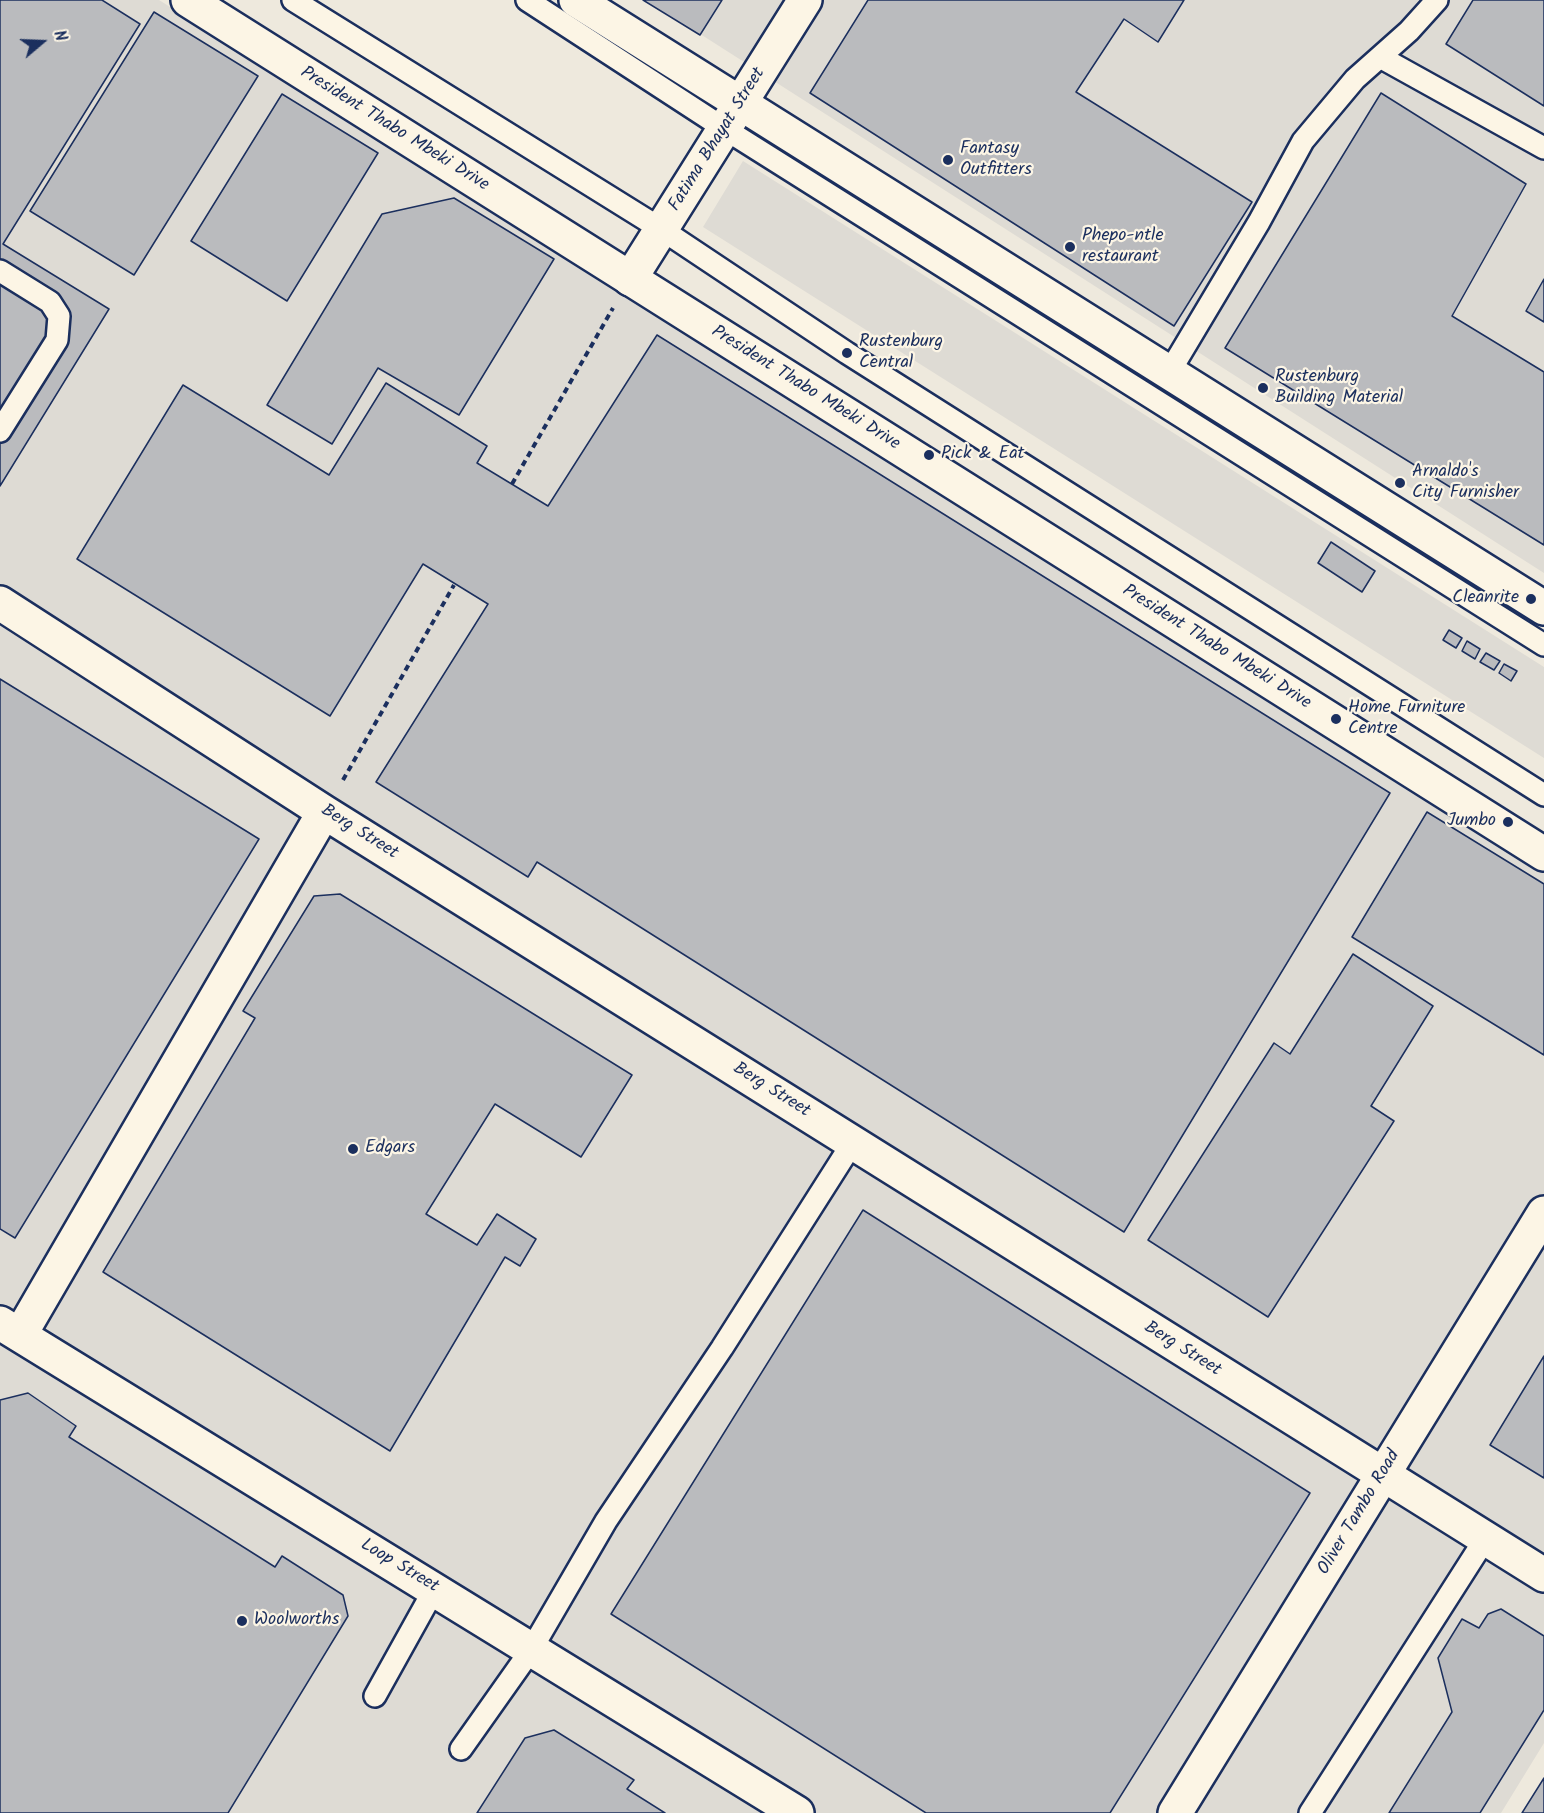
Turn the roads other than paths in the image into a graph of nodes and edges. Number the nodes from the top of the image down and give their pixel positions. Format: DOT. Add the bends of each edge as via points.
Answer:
graph roads {
  1 [pos="188,0"];
  2 [pos="293,0"];
  3 [pos="527,0"];
  4 [pos="576,0"];
  5 [pos="805,0"];
  6 [pos="1437,0"];
  7 [pos="1380,57"];
  8 [pos="733,116"];
  9 [pos="1544,148"];
  10 [pos="661,229"];
  11 [pos="0,271"];
  12 [pos="630,279"];
  13 [pos="1170,371"];
  14 [pos="0,431"];
  15 [pos="0,603"];
  16 [pos="1544,608"];
  17 [pos="1544,645"];
  18 [pos="1544,795"];
  19 [pos="324,812"];
  20 [pos="1544,854"];
  21 [pos="853,1143"];
  22 [pos="1544,1213"];
  23 [pos="10,1329"];
  24 [pos="1383,1476"];
  25 [pos="1485,1539"];
  26 [pos="1544,1575"];
  27 [pos="435,1588"];
  28 [pos="531,1650"];
  29 [pos="375,1696"];
  30 [pos="461,1749"];
  31 [pos="797,1813"];
  32 [pos="1175,1813"];
  33 [pos="1310,1813"];
  1 -- 12 [label="street, President Thabo Mbeki Drive"];
  2 -- 10 [label="lane"];
  3 -- 8 [label="lane"];
  4 -- 8 [label="street"];
  5 -- 8 [label="street, Fatima Bhayat Street"];
  6 -- 7 [label="lane"];
  7 -- 9 [label="lane"];
  7 -- 13 [label="lane" via="1303,141"];
  8 -- 10 [label="street, Fatima Bhayat Street"];
  8 -- 13 [label="street"];
  8 -- 17 [label="lane"];
  10 -- 12 [label="street, Fatima Bhayat Street"];
  10 -- 18 [label="lane" via="857,359"];
  11 -- 14 [label="lane" via="50,302 59,316 57,340"];
  12 -- 20 [label="street, President Thabo Mbeki Drive"];
  13 -- 16 [label="street"];
  15 -- 19 [label="street, Berg Street"];
  19 -- 21 [label="street, Berg Street"];
  19 -- 23 [label="street"];
  21 -- 24 [label="street, Berg Street"];
  21 -- 28 [label="lane" via="606,1521"];
  22 -- 24 [label="street, Oliver Tambo Road"];
  23 -- 27 [label="street, Loop Street"];
  24 -- 25 [label="street, Berg Street"];
  24 -- 32 [label="street, Oliver Tambo Road"];
  25 -- 26 [label="street, Berg Street"];
  25 -- 33 [label="lane"];
  27 -- 28 [label="street, Loop Street"];
  27 -- 29 [label="lane"];
  28 -- 30 [label="lane"];
  28 -- 31 [label="street, Loop Street"];
}
